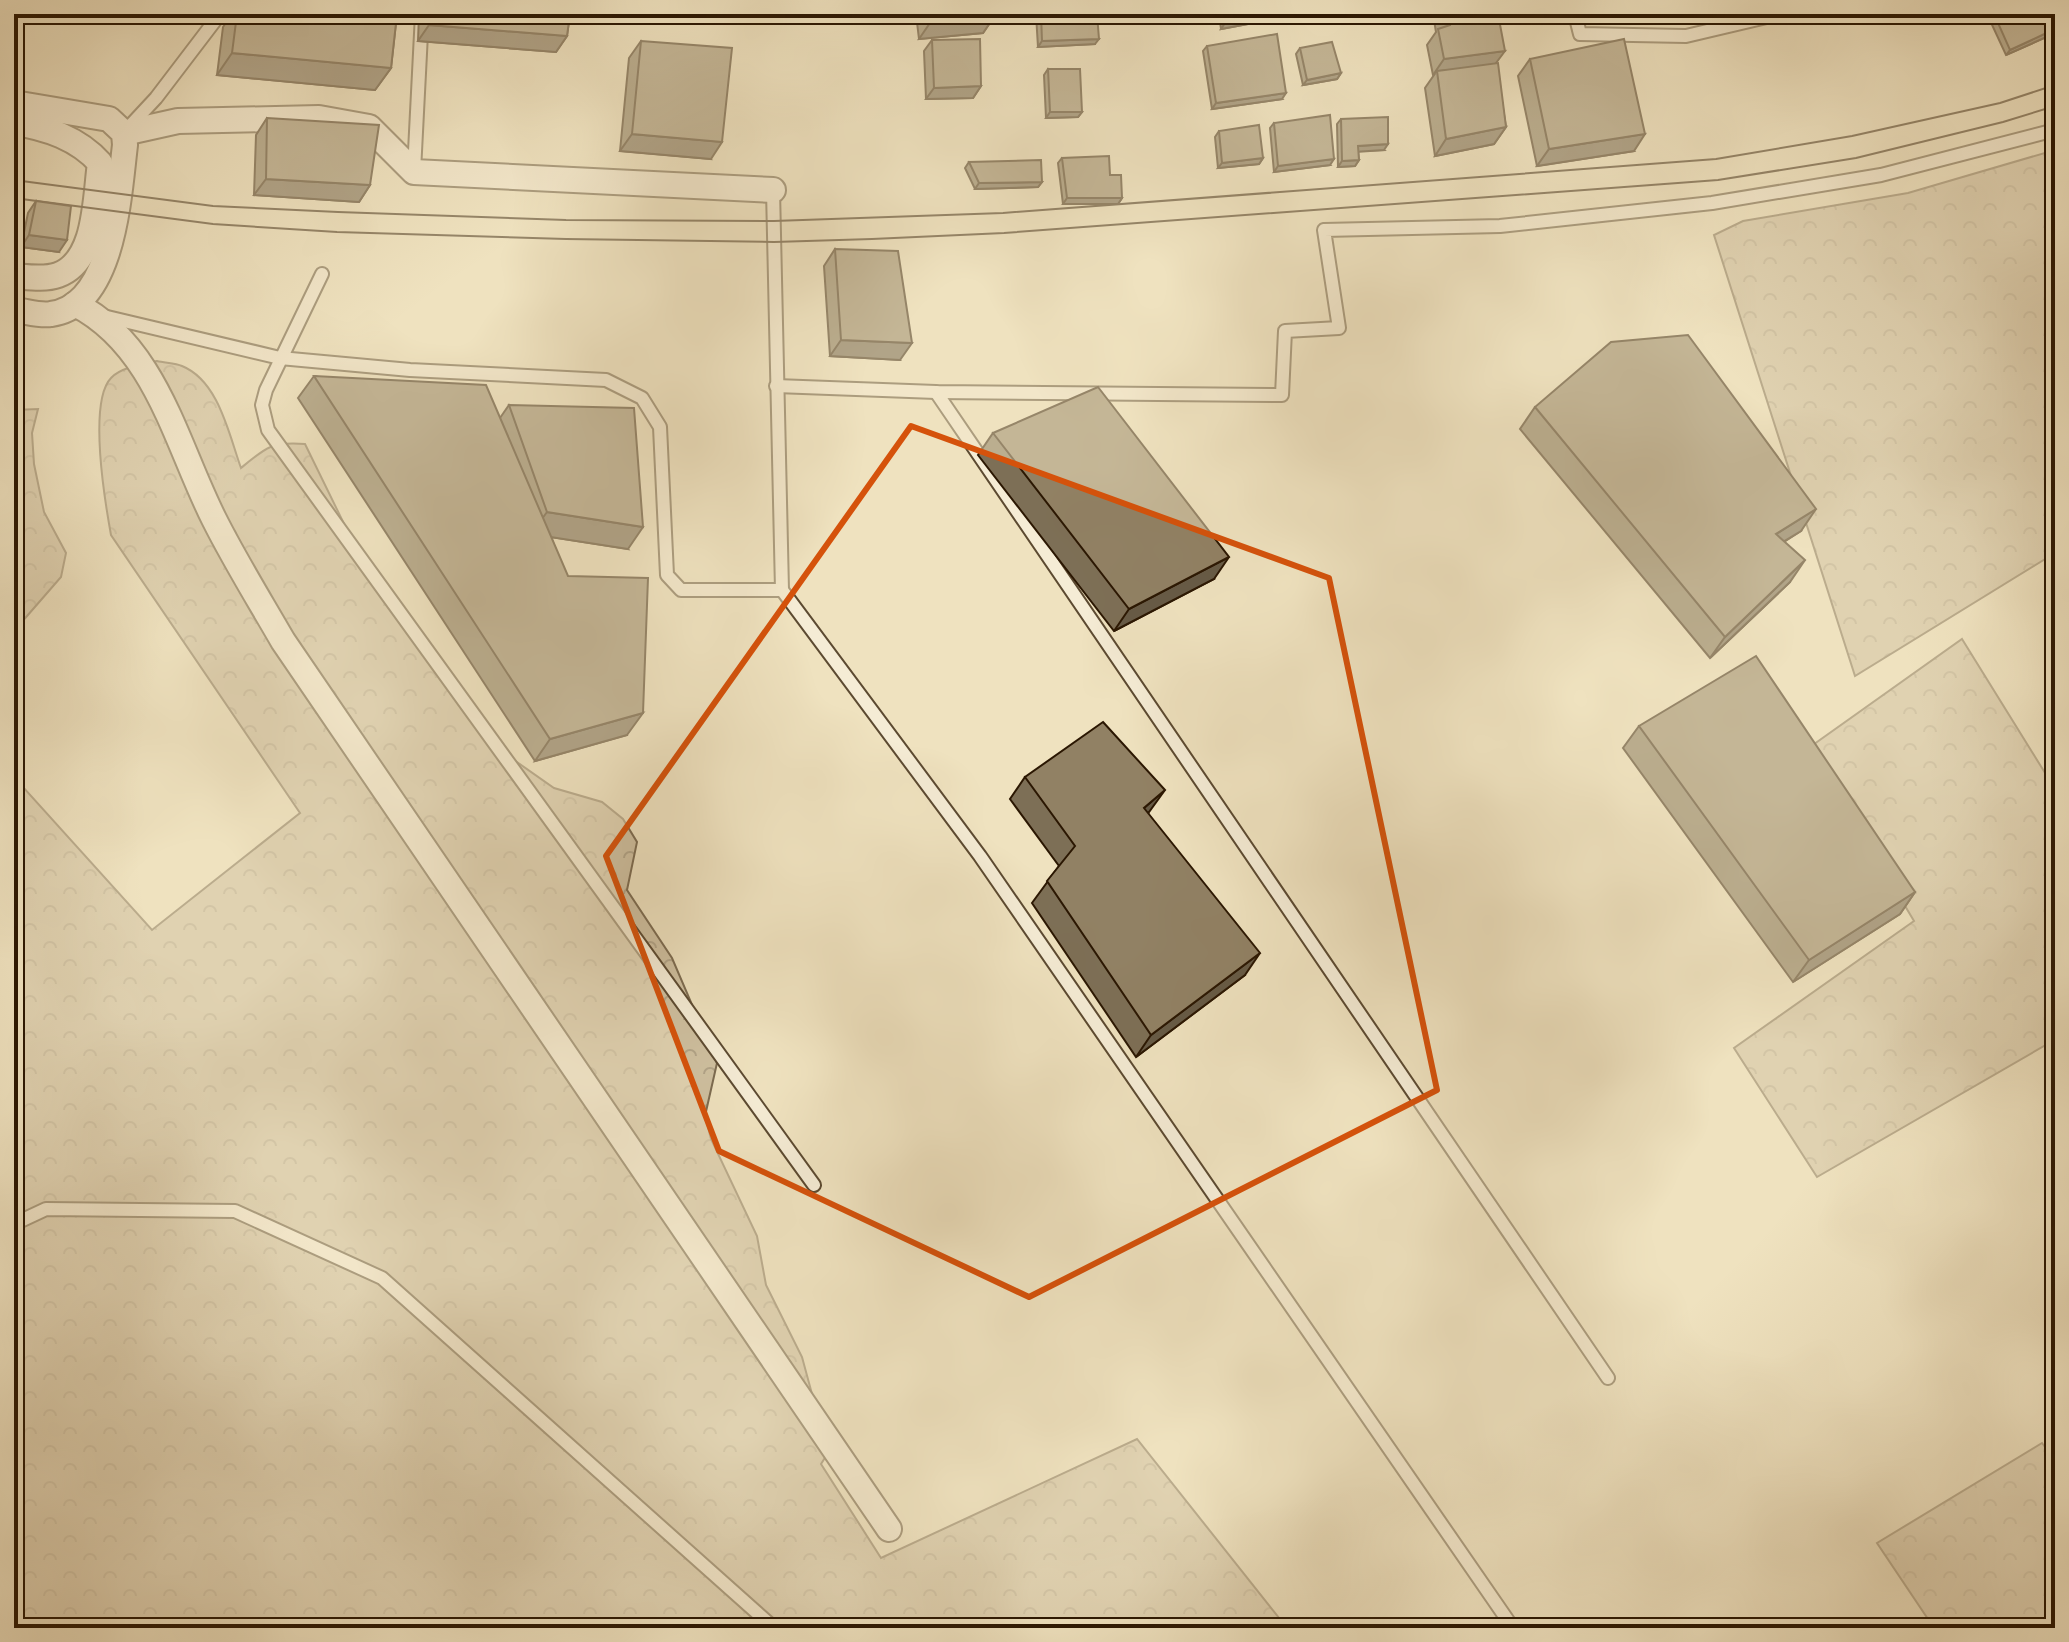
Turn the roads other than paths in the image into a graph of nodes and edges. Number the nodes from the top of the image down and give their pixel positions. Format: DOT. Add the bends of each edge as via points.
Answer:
graph roads {
  1 [pos="220,14"];
  2 [pos="422,14"];
  3 [pos="1575,14"];
  4 [pos="1779,14"];
  5 [pos="14,103"];
  6 [pos="14,123"];
  7 [pos="2055,130"];
  8 [pos="124,133"];
  9 [pos="414,172"];
  10 [pos="773,190"];
  11 [pos="322,274"];
  12 [pos="14,276"];
  13 [pos="86,309"];
  14 [pos="14,310"];
  15 [pos="280,358"];
  16 [pos="776,386"];
  17 [pos="936,392"];
  18 [pos="782,590"];
  19 [pos="814,1185"];
  20 [pos="14,1224"];
  21 [pos="1608,1378"];
  22 [pos="889,1529"];
  23 [pos="774,1628"];
  24 [pos="1513,1628"];
  1 -- 8 [label="lane"];
  2 -- 9 [label="lane"];
  3 -- 4 [label="lane" via="1580,34 1686,36"];
  5 -- 8 [label="street" via="109,119"];
  6 -- 12 [label="street" via="68,137 100,163 82,256 60,275"];
  7 -- 17 [label="lane" via="1881,175 1712,203 1500,226 1324,230 1339,328 1285,331 1282,395"];
  8 -- 9 [label="street" via="178,121 319,118 369,127"];
  8 -- 13 [label="street" via="106,262"];
  9 -- 10 [label="street"];
  10 -- 16 [label="lane"];
  11 -- 15 [label="lane"];
  13 -- 14 [label="street" via="51,314"];
  13 -- 15 [label="lane"];
  13 -- 22 [label="street" via="134,352 214,519 283,641"];
  15 -- 18 [label="lane" via="606,380 642,398 660,427 667,575 681,590"];
  15 -- 19 [label="lane" via="262,405 268,430"];
  16 -- 17 [label="lane"];
  16 -- 18 [label="lane"];
  17 -- 21 [label="lane"];
  18 -- 24 [label="lane" via="980,856"];
  20 -- 23 [label="lane" via="46,1209 235,1211 382,1278"];
}
